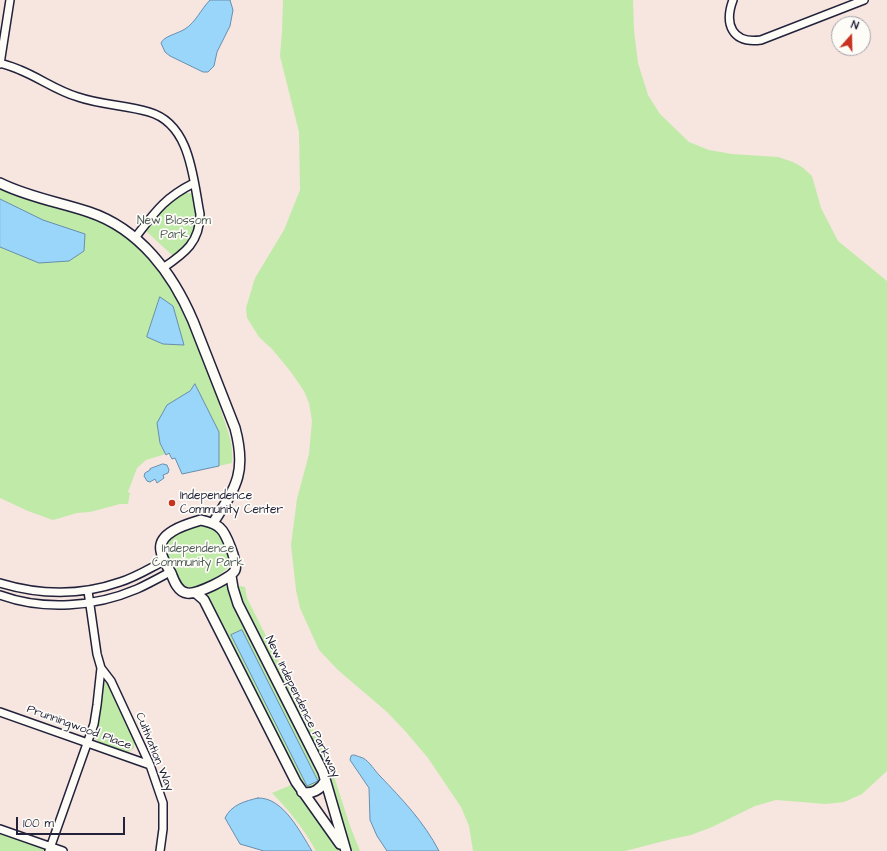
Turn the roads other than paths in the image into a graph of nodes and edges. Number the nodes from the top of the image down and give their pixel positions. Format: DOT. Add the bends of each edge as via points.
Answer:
graph roads {
  1 [pos="10,0"];
  2 [pos="733,0"];
  3 [pos="860,1"];
  4 [pos="0,64"];
  5 [pos="0,183"];
  6 [pos="194,183"];
  7 [pos="135,238"];
  8 [pos="164,268"];
  9 [pos="213,523"];
  10 [pos="164,561"];
  11 [pos="170,572"];
  12 [pos="231,576"];
  13 [pos="0,583"];
  14 [pos="88,591"];
  15 [pos="196,593"];
  16 [pos="0,595"];
  17 [pos="89,603"];
  18 [pos="101,668"];
  19 [pos="0,712"];
  20 [pos="87,743"];
  21 [pos="150,765"];
  22 [pos="325,781"];
  23 [pos="302,792"];
  24 [pos="0,829"];
  25 [pos="50,849"];
  26 [pos="63,851"];
  27 [pos="160,851"];
  28 [pos="346,851"];
  1 -- 4 [label="street"];
  2 -- 3 [label="street" via="728,17 730,26 740,38 752,41 761,40"];
  4 -- 6 [label="street" via="20,69 76,97 149,112 160,117 170,124 183,140"];
  5 -- 7 [label="street" via="36,198 91,213"];
  6 -- 7 [label="street" via="167,200"];
  6 -- 8 [label="street" via="200,214 197,235 181,255"];
  7 -- 8 [label="street"];
  8 -- 9 [label="street" via="186,304 236,428 240,454 237,482"];
  9 -- 10 [label="street" via="201,520 183,525 167,534 160,549"];
  9 -- 12 [label="street" via="221,528 236,559 236,569"];
  10 -- 11 [label="street"];
  10 -- 14 [label="street" via="121,582"];
  11 -- 15 [label="street" via="179,588 186,594"];
  11 -- 17 [label="street" via="138,589"];
  12 -- 15 [label="street"];
  12 -- 22 [label="street, New Independence Parkway" via="238,604"];
  13 -- 14 [label="street" via="44,593"];
  14 -- 17 [label="street, Cultivation Way"];
  15 -- 23 [label="street, New Independence Parkway" via="204,601"];
  16 -- 17 [label="street" via="42,604"];
  17 -- 18 [label="street, Cultivation Way"];
  18 -- 20 [label="street, Cultivation Way" via="94,724"];
  18 -- 21 [label="street, Cultivation Way" via="111,681"];
  19 -- 20 [label="street, Prunningwood Place"];
  20 -- 21 [label="street, Prunningwood Place"];
  20 -- 25 [label="street, Cultivation Way"];
  21 -- 27 [label="street, Cultivation Way" via="163,803"];
  22 -- 23 [label="street" via="320,789 306,794"];
  22 -- 28 [label="street, New Independence Parkway"];
  23 -- 28 [label="street, New Independence Parkway"];
  24 -- 25 [label="street"];
  25 -- 26 [label="street"];
}
